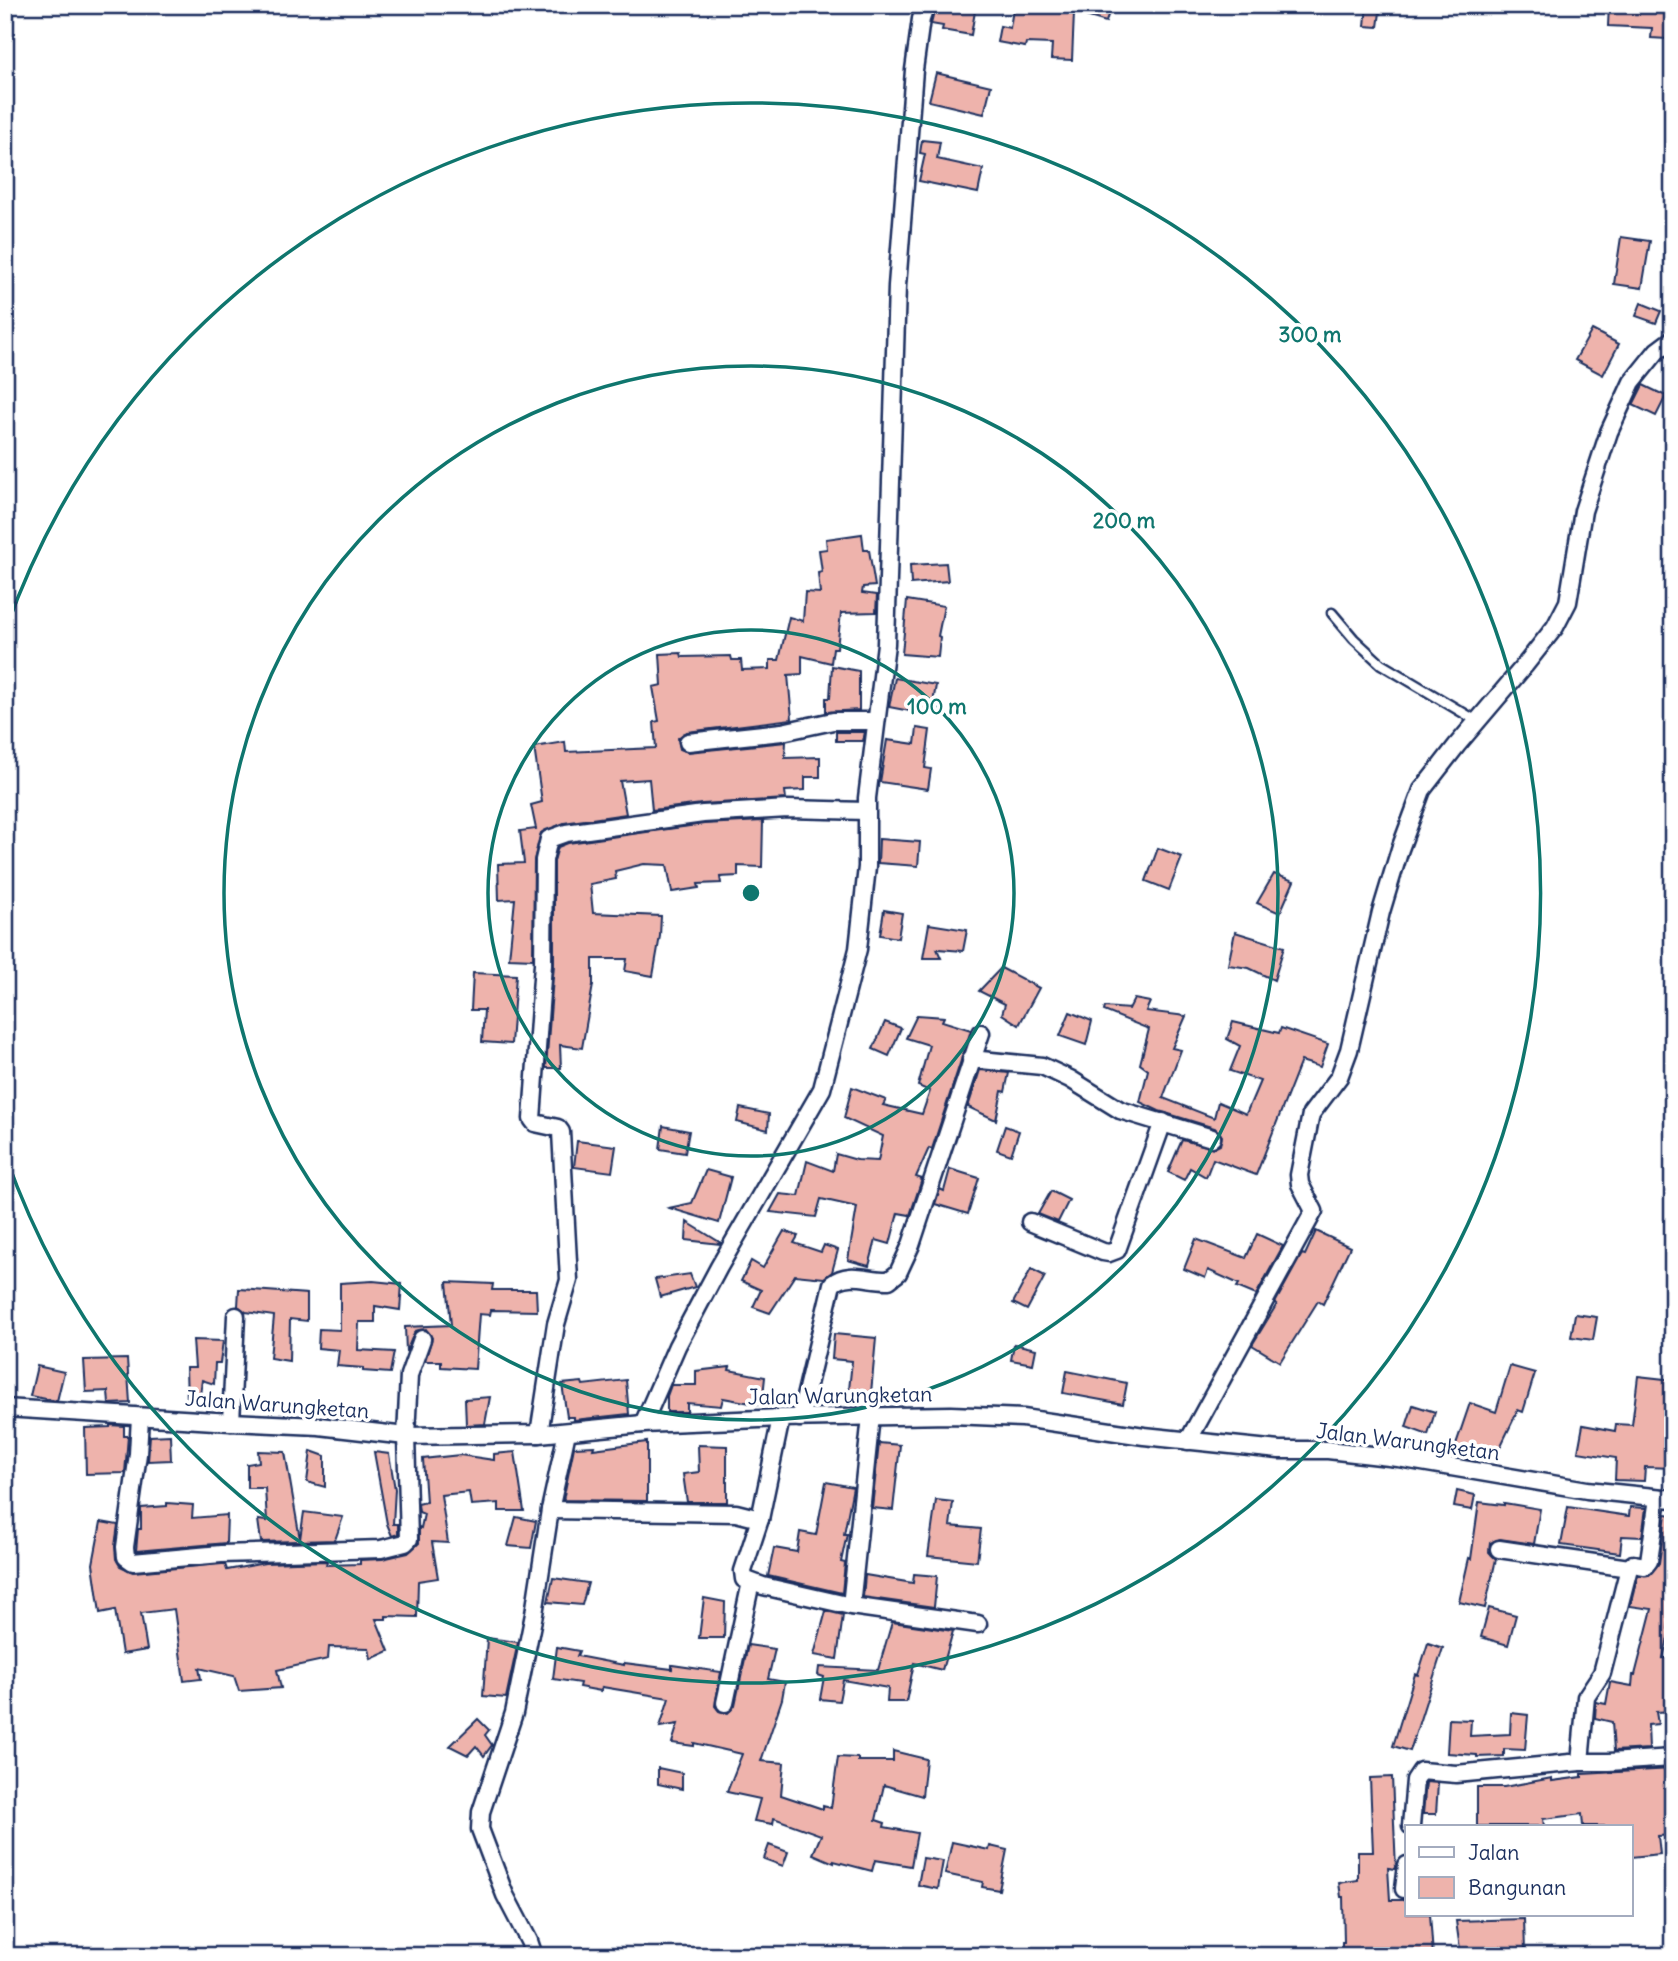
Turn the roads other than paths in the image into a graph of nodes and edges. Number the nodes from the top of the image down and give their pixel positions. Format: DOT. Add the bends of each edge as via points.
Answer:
graph roads {
  1 [pos="926,5"];
  2 [pos="1673,339"];
  3 [pos="1332,613"];
  4 [pos="876,721"];
  5 [pos="1478,722"];
  6 [pos="688,742"];
  7 [pos="866,811"];
  8 [pos="981,1033"];
  9 [pos="971,1059"];
  10 [pos="1163,1122"];
  11 [pos="1212,1138"];
  12 [pos="1030,1222"];
  13 [pos="236,1316"];
  14 [pos="422,1339"];
  15 [pos="5,1408"];
  16 [pos="871,1416"];
  17 [pos="140,1417"];
  18 [pos="781,1418"];
  19 [pos="800,1418"];
  20 [pos="231,1422"];
  21 [pos="643,1424"];
  22 [pos="567,1432"];
  23 [pos="539,1434"];
  24 [pos="406,1436"];
  25 [pos="1188,1440"];
  26 [pos="1665,1498"];
  27 [pos="550,1510"];
  28 [pos="760,1519"];
  29 [pos="1499,1549"];
  30 [pos="1629,1568"];
  31 [pos="751,1582"];
  32 [pos="851,1606"];
  33 [pos="978,1624"];
  34 [pos="725,1703"];
  35 [pos="1673,1758"];
  36 [pos="1580,1762"];
  37 [pos="1411,1825"];
  38 [pos="1405,1881"];
  39 [pos="1404,1889"];
  40 [pos="534,1956"];
  1 -- 4 [label="street" via="915,70 897,286 887,631"];
  2 -- 5 [label="street" via="1657,351 1632,383 1609,432 1583,511 1568,602 1555,627"];
  3 -- 5 [label="lane" via="1381,664"];
  4 -- 6 [label="street" via="834,720 782,732"];
  4 -- 7 [label="street"];
  5 -- 25 [label="street" via="1422,790 1381,912 1349,1050 1339,1077 1311,1114 1299,1175 1314,1211"];
  7 -- 21 [label="street" via="867,867 859,950 822,1089 719,1267"];
  7 -- 23 [label="street" via="703,814 549,839 544,860 543,964 532,1119 561,1132 569,1280 556,1324"];
  8 -- 9 [label="street"];
  9 -- 10 [label="street" via="1042,1066 1120,1110"];
  9 -- 19 [label="street" via="911,1245 898,1272 889,1280 848,1276 832,1284"];
  10 -- 11 [label="street"];
  10 -- 12 [label="street" via="1118,1250 1103,1252"];
  13 -- 20 [label="street"];
  14 -- 24 [label="street" via="409,1375"];
  15 -- 17 [label="street, Jalan Warungketan"];
  16 -- 19 [label="street, Jalan Warungketan"];
  16 -- 25 [label="street, Jalan Warungketan" via="1023,1418"];
  16 -- 32 [label="street"];
  17 -- 20 [label="street, Jalan Warungketan"];
  17 -- 24 [label="street" via="125,1547 125,1557 133,1562 405,1544 409,1539"];
  18 -- 19 [label="street, Jalan Warungketan"];
  18 -- 21 [label="street, Jalan Warungketan"];
  18 -- 28 [label="street"];
  20 -- 24 [label="street, Jalan Warungketan"];
  21 -- 22 [label="street, Jalan Warungketan"];
  22 -- 23 [label="street, Jalan Warungketan"];
  22 -- 27 [label="street"];
  23 -- 24 [label="street, Jalan Warungketan"];
  25 -- 26 [label="street, Jalan Warungketan" via="1398,1458 1587,1490"];
  26 -- 30 [label="street" via="1649,1561"];
  27 -- 28 [label="street" via="736,1513"];
  27 -- 40 [label="street" via="514,1713 481,1812 480,1829"];
  28 -- 31 [label="street" via="743,1571 744,1579"];
  29 -- 30 [label="street"];
  30 -- 36 [label="street" via="1602,1673 1586,1696"];
  31 -- 32 [label="street"];
  31 -- 34 [label="street"];
  32 -- 33 [label="street"];
  35 -- 36 [label="street"];
  36 -- 37 [label="street" via="1456,1774 1421,1771 1415,1780"];
  38 -- 39 [label="street"];
}
